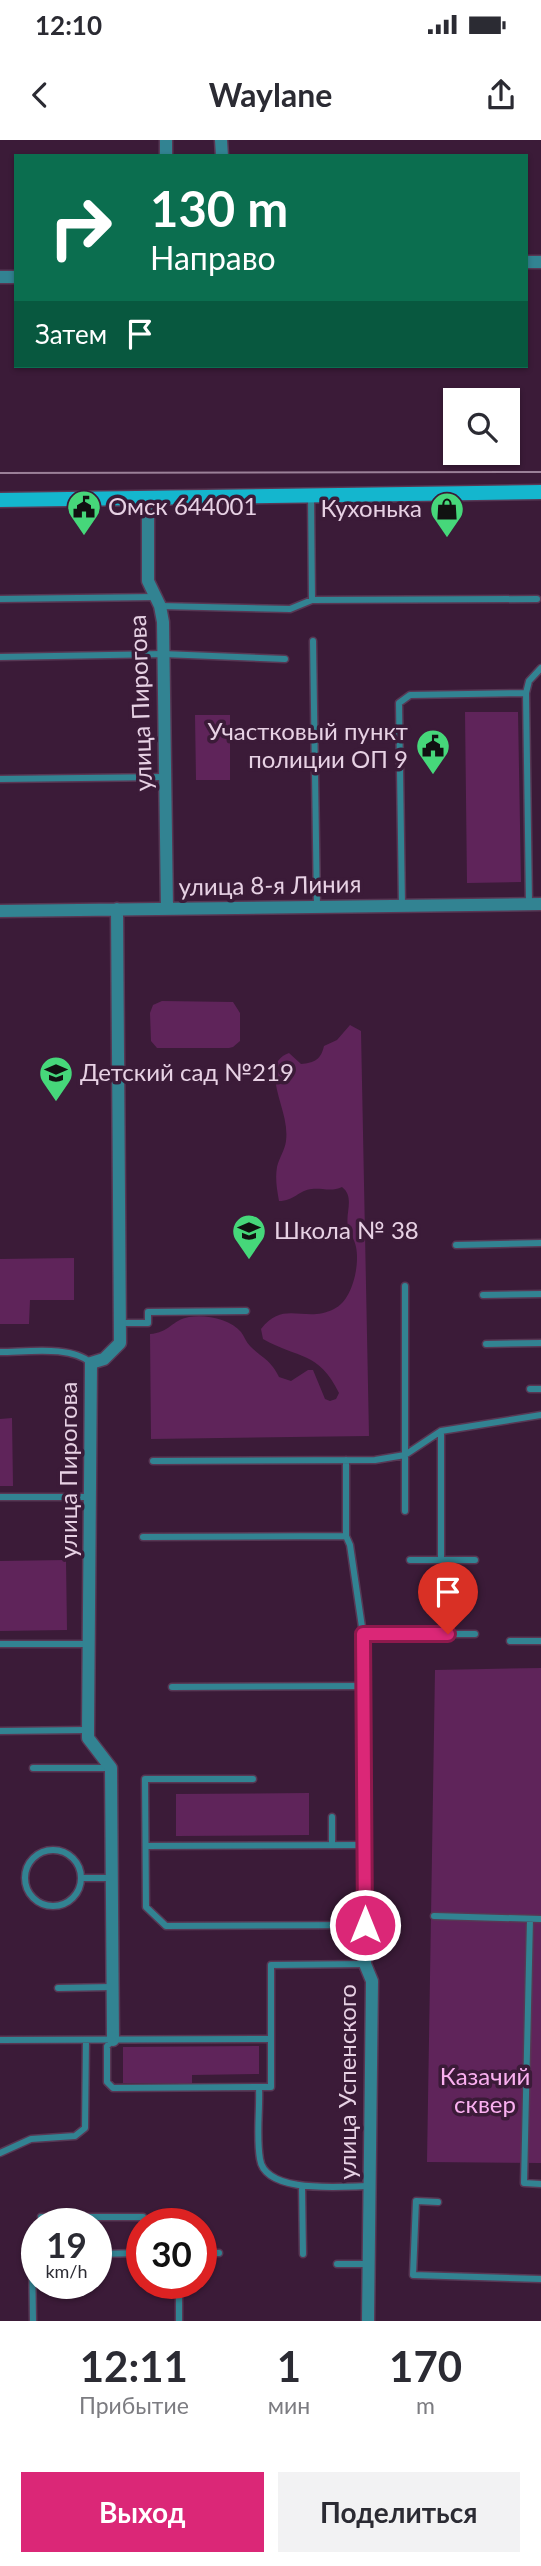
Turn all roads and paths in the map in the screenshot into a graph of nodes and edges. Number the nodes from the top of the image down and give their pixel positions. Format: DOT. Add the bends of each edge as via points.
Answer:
graph roads {
  1 [pos="541,492"];
  2 [pos="311,497"];
  3 [pos="148,499"];
  4 [pos="0,500"];
  5 [pos="0,599"];
  6 [pos="537,599"];
  7 [pos="312,600"];
  8 [pos="157,601"];
  9 [pos="313,641"];
  10 [pos="163,654"];
  11 [pos="0,657"];
  12 [pos="285,659"];
  13 [pos="541,668"];
  14 [pos="526,694"];
  15 [pos="165,777"];
  16 [pos="0,779"];
  17 [pos="535,904"];
  18 [pos="402,906"];
  19 [pos="317,907"];
  20 [pos="117,909"];
  21 [pos="167,909"];
  22 [pos="0,911"];
  23 [pos="541,1243"];
  24 [pos="456,1245"];
  25 [pos="405,1286"];
  26 [pos="541,1294"];
  27 [pos="483,1295"];
  28 [pos="246,1311"];
  29 [pos="120,1324"];
  30 [pos="541,1343"];
  31 [pos="486,1344"];
  32 [pos="0,1352"];
  33 [pos="91,1363"];
  34 [pos="530,1389"];
  35 [pos="541,1389"];
  36 [pos="541,1415"];
  37 [pos="441,1431"];
  38 [pos="405,1455"];
  39 [pos="346,1460"];
  40 [pos="153,1461"];
  41 [pos="0,1497"];
  42 [pos="90,1497"];
  43 [pos="405,1511"];
  44 [pos="346,1536"];
  45 [pos="143,1538"];
  46 [pos="410,1560"];
  47 [pos="442,1560"];
  48 [pos="475,1560"];
  49 [pos="363,1634"];
  50 [pos="475,1634"];
  51 [pos="541,1640"];
  52 [pos="510,1641"];
  53 [pos="0,1644"];
  54 [pos="89,1644"];
  55 [pos="363,1686"];
  56 [pos="173,1687"];
  57 [pos="88,1730"];
  58 [pos="0,1731"];
  59 [pos="33,1768"];
  60 [pos="111,1768"];
  61 [pos="253,1779"];
  62 [pos="332,1817"];
  63 [pos="332,1845"];
  64 [pos="364,1845"];
  65 [pos="146,1846"];
  66 [pos="81,1878"];
  67 [pos="112,1878"];
  68 [pos="434,1916"];
  69 [pos="530,1919"];
  70 [pos="541,1919"];
  71 [pos="365,1925"];
  72 [pos="365,1964"];
  73 [pos="113,1987"];
  74 [pos="58,1988"];
  75 [pos="109,2036"];
  76 [pos="271,2039"];
  77 [pos="0,2040"];
  78 [pos="86,2040"];
  79 [pos="259,2087"];
  80 [pos="0,2153"];
  81 [pos="541,2184"];
  82 [pos="370,2186"];
  83 [pos="302,2187"];
  84 [pos="438,2202"];
  85 [pos="303,2254"];
  86 [pos="337,2264"];
  87 [pos="369,2264"];
  88 [pos="541,2279"];
  89 [pos="33,2299"];
  90 [pos="178,2299"];
  91 [pos="33,2321"];
  92 [pos="179,2321"];
  93 [pos="369,2321"];
  1 -- 2 [label="main road"];
  2 -- 3 [label="main road"];
  2 -- 7 [label="lane"];
  3 -- 4 [label="main road"];
  3 -- 8 [label="street, улица Пирогова" via="148,581"];
  5 -- 8 [label="lane"];
  6 -- 7 [label="lane"];
  7 -- 8 [label="lane" via="290,609"];
  8 -- 10 [label="street, улица Пирогова"];
  9 -- 19 [label="lane"];
  10 -- 11 [label="lane"];
  10 -- 12 [label="lane"];
  10 -- 15 [label="street, улица Пирогова"];
  13 -- 14 [label="lane" via="528,681"];
  14 -- 17 [label="lane"];
  14 -- 18 [label="lane" via="410,695 399,703"];
  15 -- 16 [label="lane"];
  15 -- 21 [label="street, улица Пирогова"];
  17 -- 18 [label="street, улица 8-я Линия"];
  18 -- 19 [label="street, улица 8-я Линия"];
  19 -- 21 [label="street, улица 8-я Линия"];
  20 -- 21 [label="street, улица 8-я Линия"];
  20 -- 22 [label="street, улица 8-я Линия"];
  20 -- 29 [label="street, улица Пирогова"];
  23 -- 24 [label="lane"];
  25 -- 38 [label="lane"];
  26 -- 27 [label="lane"];
  28 -- 29 [label="lane" via="148,1312 148,1323"];
  29 -- 33 [label="street, улица Пирогова" via="120,1343 114,1352"];
  30 -- 31 [label="lane"];
  32 -- 33 [label="lane" via="71,1352"];
  33 -- 42 [label="street, улица Пирогова"];
  34 -- 35 [label="lane"];
  36 -- 37 [label="lane"];
  37 -- 38 [label="lane"];
  37 -- 47 [label="lane"];
  38 -- 39 [label="lane"];
  38 -- 43 [label="lane"];
  39 -- 40 [label="lane"];
  39 -- 44 [label="lane"];
  41 -- 42 [label="lane"];
  42 -- 54 [label="street, улица Пирогова"];
  44 -- 45 [label="lane"];
  44 -- 49 [label="lane"];
  46 -- 47 [label="lane"];
  47 -- 48 [label="lane"];
  49 -- 50 [label="lane"];
  49 -- 55 [label="street, улица Успенского"];
  51 -- 52 [label="lane"];
  53 -- 54 [label="lane"];
  54 -- 57 [label="street, улица Пирогова"];
  55 -- 56 [label="lane"];
  55 -- 64 [label="street, улица Успенского"];
  57 -- 58 [label="lane"];
  57 -- 60 [label="street, улица Пирогова" via="88,1738"];
  59 -- 60 [label="lane"];
  60 -- 67 [label="street"];
  61 -- 65 [label="lane" via="145,1779"];
  62 -- 63 [label="lane"];
  63 -- 64 [label="lane"];
  63 -- 65 [label="lane"];
  64 -- 71 [label="street, улица Успенского"];
  65 -- 71 [label="lane" via="146,1907 166,1926"];
  66 -- 66 [label="lane" via="74,1860 54,1850 33,1859 26,1873 32,1896 53,1905 74,1896"];
  66 -- 67 [label="lane"];
  67 -- 73 [label="street"];
  68 -- 69 [label="lane"];
  69 -- 70 [label="lane"];
  69 -- 81 [label="lane" via="524,2183"];
  71 -- 72 [label="street, улица Успенского"];
  72 -- 76 [label="lane" via="271,1965"];
  72 -- 82 [label="street, улица Успенского" via="372,1981"];
  73 -- 74 [label="lane"];
  73 -- 75 [label="street"];
  75 -- 76 [label="lane"];
  75 -- 78 [label="lane"];
  75 -- 79 [label="lane" via="107,2082 113,2088"];
  76 -- 79 [label="lane" via="271,2087"];
  77 -- 78 [label="lane"];
  78 -- 80 [label="lane" via="85,2128 75,2136 31,2139"];
  79 -- 83 [label="lane" via="260,2162 270,2175"];
  82 -- 83 [label="lane"];
  82 -- 87 [label="street, улица Успенского"];
  83 -- 85 [label="lane"];
  84 -- 88 [label="lane" via="416,2201 413,2275"];
  86 -- 87 [label="lane"];
  87 -- 93 [label="street, улица Успенского"];
  89 -- 91 [label="lane"];
  90 -- 92 [label="lane"];
}
